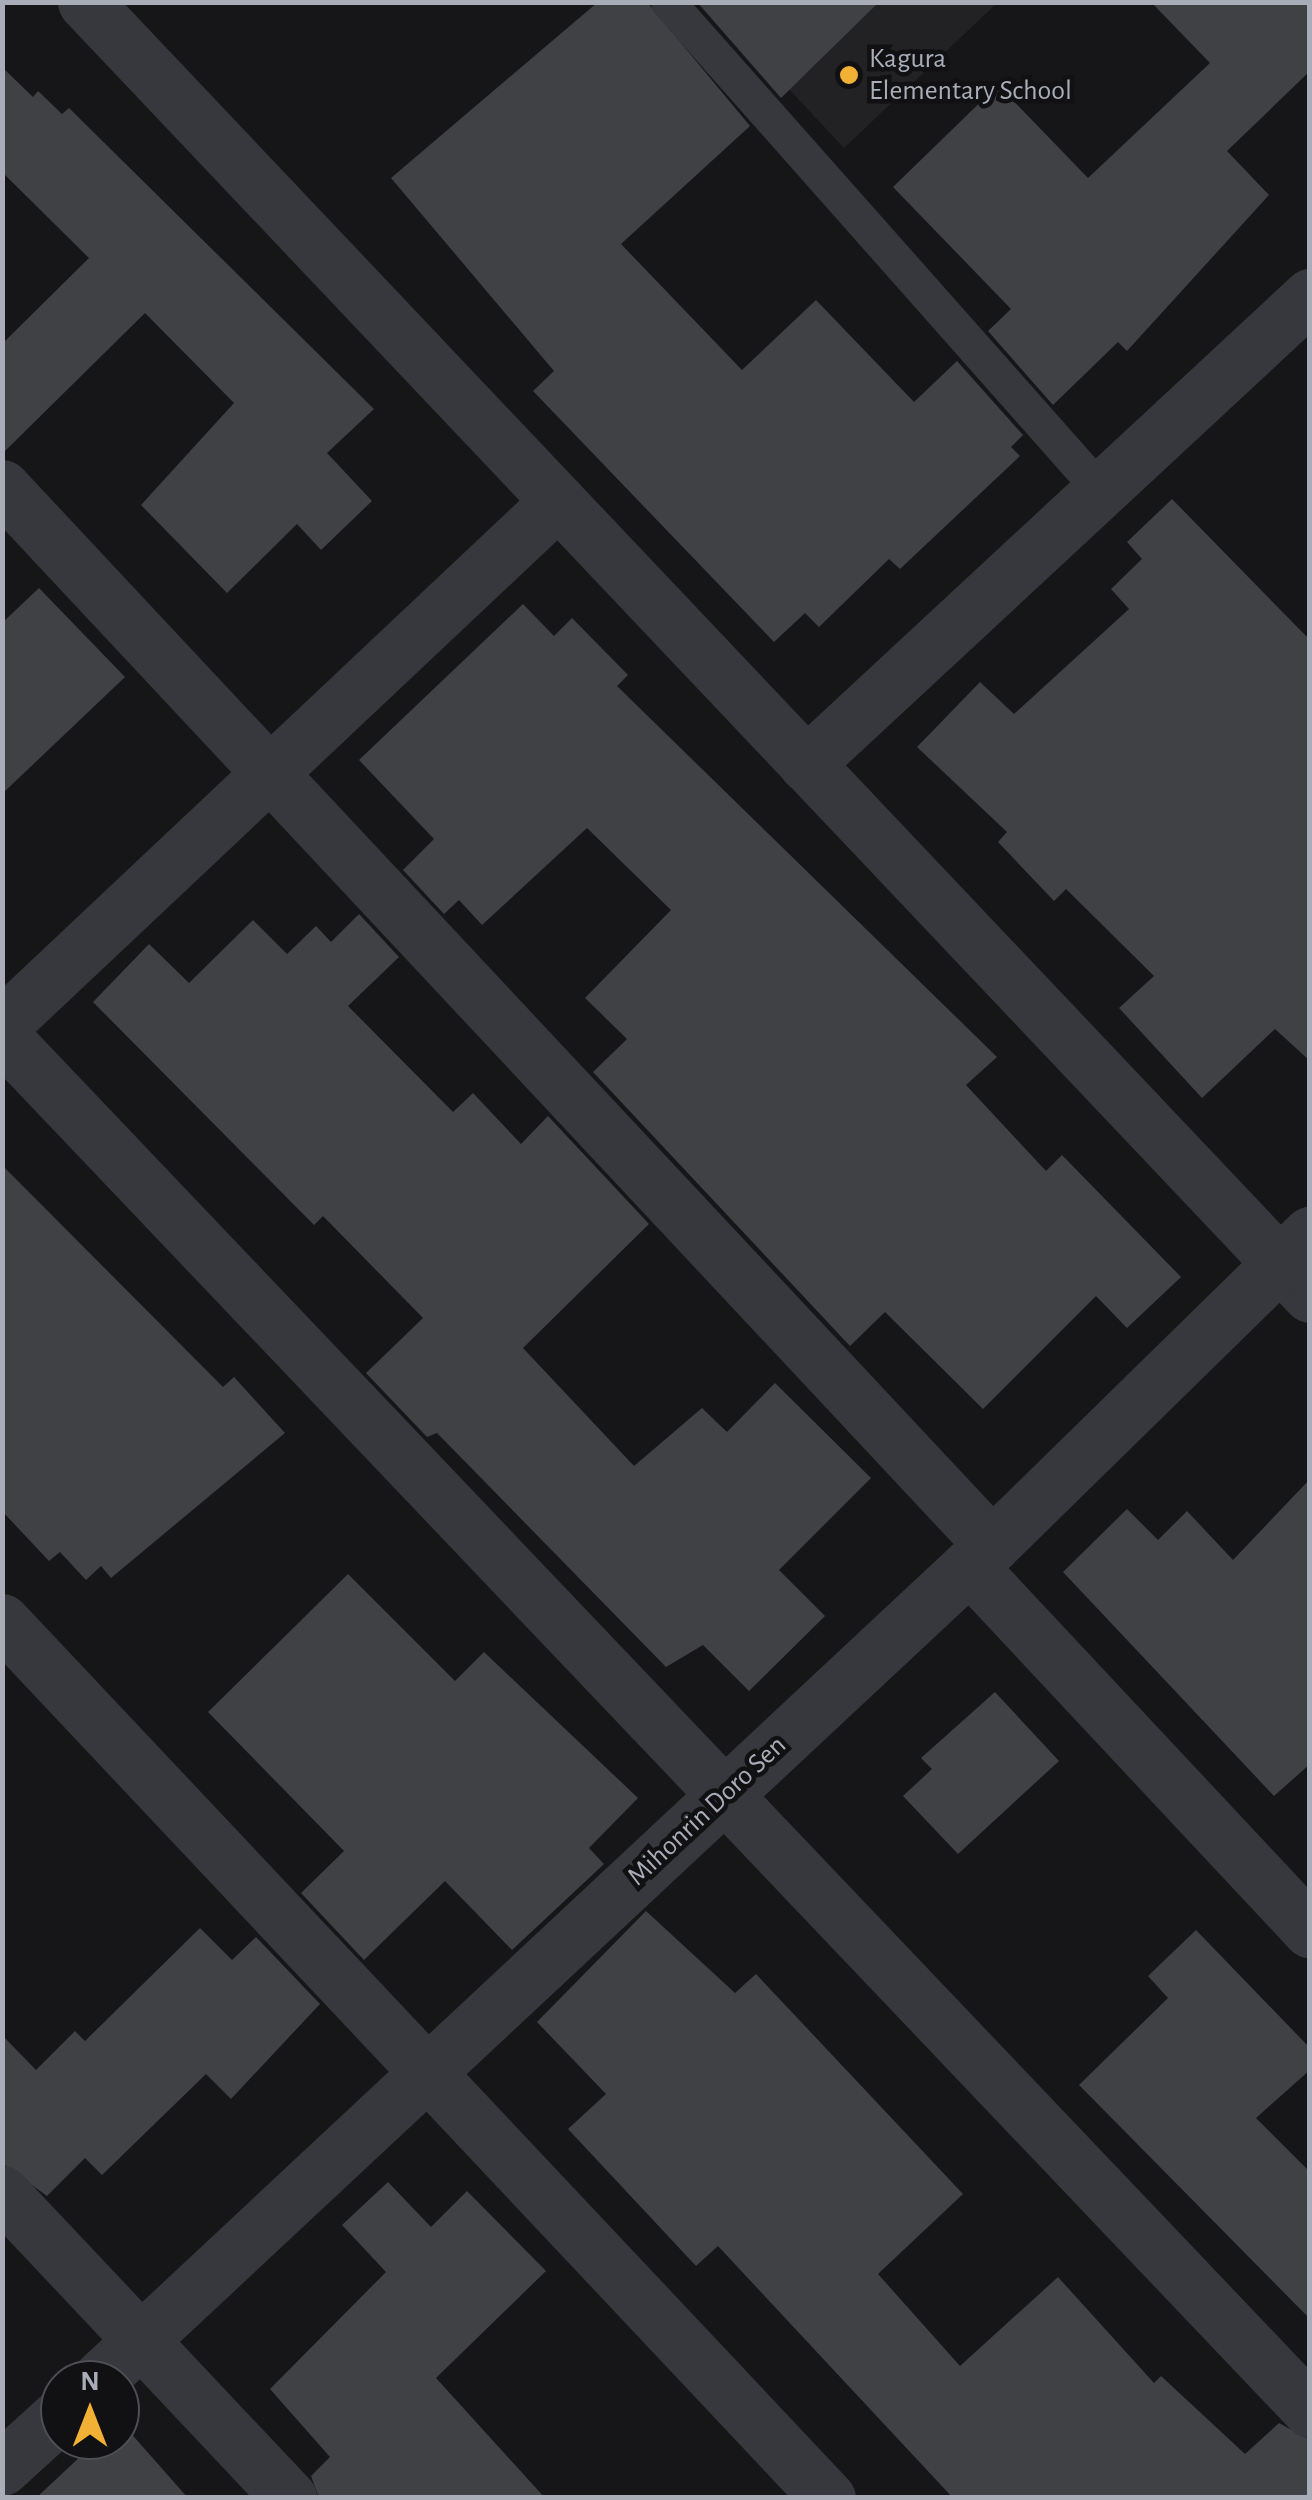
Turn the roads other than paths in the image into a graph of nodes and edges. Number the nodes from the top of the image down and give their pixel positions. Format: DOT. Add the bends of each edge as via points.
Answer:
graph roads {
  1 [pos="668,2"];
  2 [pos="96,6"];
  3 [pos="1310,296"];
  4 [pos="2,487"];
  5 [pos="1102,492"];
  6 [pos="558,501"];
  7 [pos="806,764"];
  8 [pos="270,772"];
  9 [pos="2,1025"];
  10 [pos="2,1036"];
  11 [pos="1300,1264"];
  12 [pos="980,1556"];
  13 [pos="2,1621"];
  14 [pos="724,1794"];
  15 [pos="1310,1930"];
  16 [pos="428,2074"];
  17 [pos="2,2193"];
  18 [pos="142,2340"];
  19 [pos="120,2360"];
  20 [pos="1310,2410"];
  21 [pos="40,2433"];
  22 [pos="2,2468"];
  23 [pos="289,2498"];
  24 [pos="828,2498"];
  1 -- 5 [label="lane"];
  2 -- 6 [label="street"];
  3 -- 5 [label="street"];
  4 -- 8 [label="street"];
  5 -- 7 [label="street"];
  6 -- 7 [label="street"];
  6 -- 8 [label="street"];
  7 -- 11 [label="street"];
  8 -- 9 [label="street"];
  8 -- 12 [label="street"];
  10 -- 14 [label="street"];
  11 -- 12 [label="street, Mihonrin Doro Sen"];
  12 -- 14 [label="street, Mihonrin Doro Sen"];
  12 -- 15 [label="street"];
  13 -- 16 [label="street"];
  14 -- 16 [label="street, Mihonrin Doro Sen"];
  14 -- 20 [label="street"];
  16 -- 18 [label="street, Mihonrin Doro Sen"];
  16 -- 24 [label="street"];
  17 -- 18 [label="street"];
  18 -- 19 [label="street, Mihonrin Doro Sen"];
  18 -- 23 [label="street"];
  21 -- 22 [label="street"];
}
